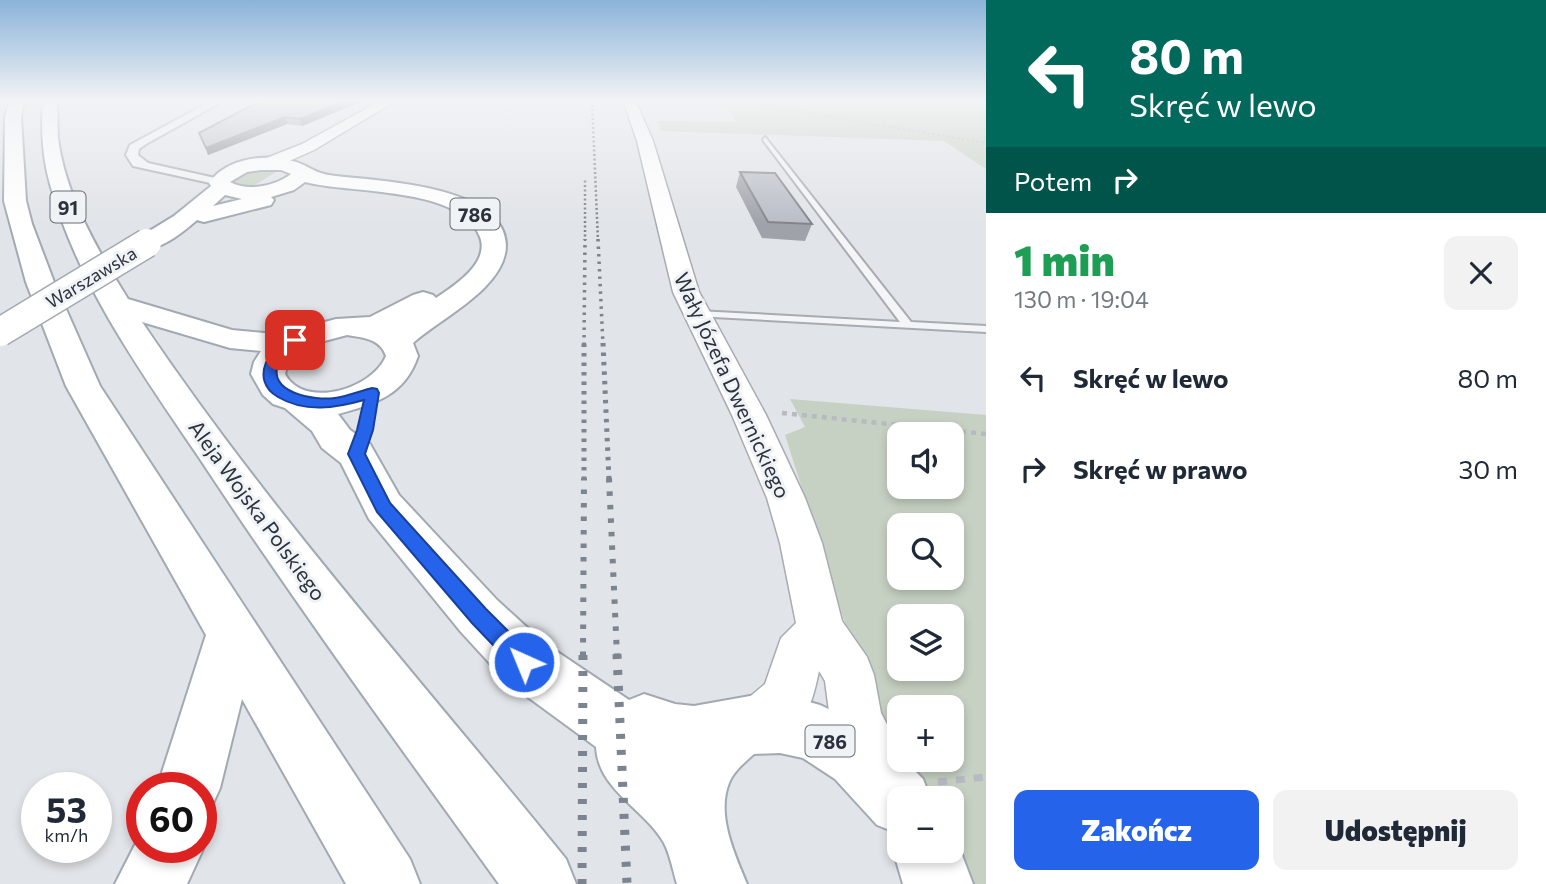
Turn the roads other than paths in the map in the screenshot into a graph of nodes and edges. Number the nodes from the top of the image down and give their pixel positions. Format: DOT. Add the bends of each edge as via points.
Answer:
graph roads {
  1 [pos="12,141"];
  2 [pos="52,141"];
  3 [pos="145,141"];
  4 [pos="318,141"];
  5 [pos="645,141"];
  6 [pos="767,141"];
  7 [pos="308,147"];
  8 [pos="265,165"];
  9 [pos="177,173"];
  10 [pos="295,177"];
  11 [pos="226,180"];
  12 [pos="333,190"];
  13 [pos="252,193"];
  14 [pos="8,205"];
  15 [pos="193,218"];
  16 [pos="117,305"];
  17 [pos="698,314"];
  18 [pos="907,324"];
  19 [pos="362,327"];
  20 [pos="986,328"];
  21 [pos="0,332"];
  22 [pos="295,340"];
  23 [pos="396,342"];
  24 [pos="372,393"];
  25 [pos="298,400"];
  26 [pos="356,454"];
  27 [pos="821,630"];
  28 [pos="233,633"];
  29 [pos="747,727"];
  30 [pos="625,732"];
  31 [pos="193,772"];
  32 [pos="890,786"];
  33 [pos="887,788"];
  34 [pos="703,856"];
  35 [pos="161,863"];
  36 [pos="931,863"];
  37 [pos="150,884"];
  38 [pos="385,884"];
  39 [pos="541,884"];
  40 [pos="937,884"];
  1 -- 14 [label="main road"];
  2 -- 16 [label="main road, Aleja Wojska Polskiego / 91" via="68,210"];
  3 -- 9 [label="street" via="134,147 137,163"];
  4 -- 7 [label="street"];
  5 -- 17 [label="street, Wały Józefa Dwernickiego" via="686,292"];
  6 -- 18 [label="lane"];
  7 -- 8 [label="street"];
  7 -- 10 [label="street"];
  8 -- 10 [label="main road"];
  8 -- 11 [label="main road"];
  9 -- 11 [label="street"];
  9 -- 11 [label="street"];
  10 -- 12 [label="main road"];
  10 -- 13 [label="main road"];
  10 -- 23 [label="main road, 786" via="435,195 468,209 488,226 493,252 479,278"];
  11 -- 13 [label="main road"];
  11 -- 15 [label="main road, Warszawska"];
  12 -- 15 [label="main road" via="274,198"];
  12 -- 19 [label="main road" via="394,195 434,206 460,222 467,233 469,251 442,288 390,319"];
  13 -- 15 [label="main road, Warszawska"];
  14 -- 28 [label="main road" via="83,387"];
  15 -- 21 [label="main road, Warszawska, bridge"];
  16 -- 22 [label="main road" via="230,339"];
  16 -- 39 [label="main road, Aleja Wojska Polskiego" via="253,508"];
  17 -- 18 [label="lane"];
  17 -- 27 [label="street, Wały Józefa Dwernickiego" via="786,498 802,543"];
  18 -- 20 [label="lane"];
  19 -- 22 [label="main road" via="332,327"];
  19 -- 23 [label="main road"];
  22 -- 25 [label="main road" via="278,352 269,374 283,394"];
  23 -- 24 [label="main road" via="402,351 397,373"];
  24 -- 25 [label="main road" via="335,403"];
  24 -- 26 [label="main road"];
  25 -- 26 [label="main road"];
  26 -- 30 [label="main road" via="384,508 479,616 524,662"];
  27 -- 29 [label="street" via="798,655 786,700"];
  27 -- 32 [label="street, Wały Józefa Dwernickiego" via="849,675 856,719"];
  28 -- 31 [label="main road"];
  28 -- 38 [label="main road"];
  29 -- 30 [label="main road, 786" via="686,736 644,723"];
  29 -- 33 [label="main road, 786" via="783,724 818,735 863,762"];
  29 -- 34 [label="main road" via="716,745 702,766 695,794"];
  30 -- 34 [label="main road" via="627,756"];
  35 -- 37 [label="main road"];
  36 -- 40 [label="main road"];
}
